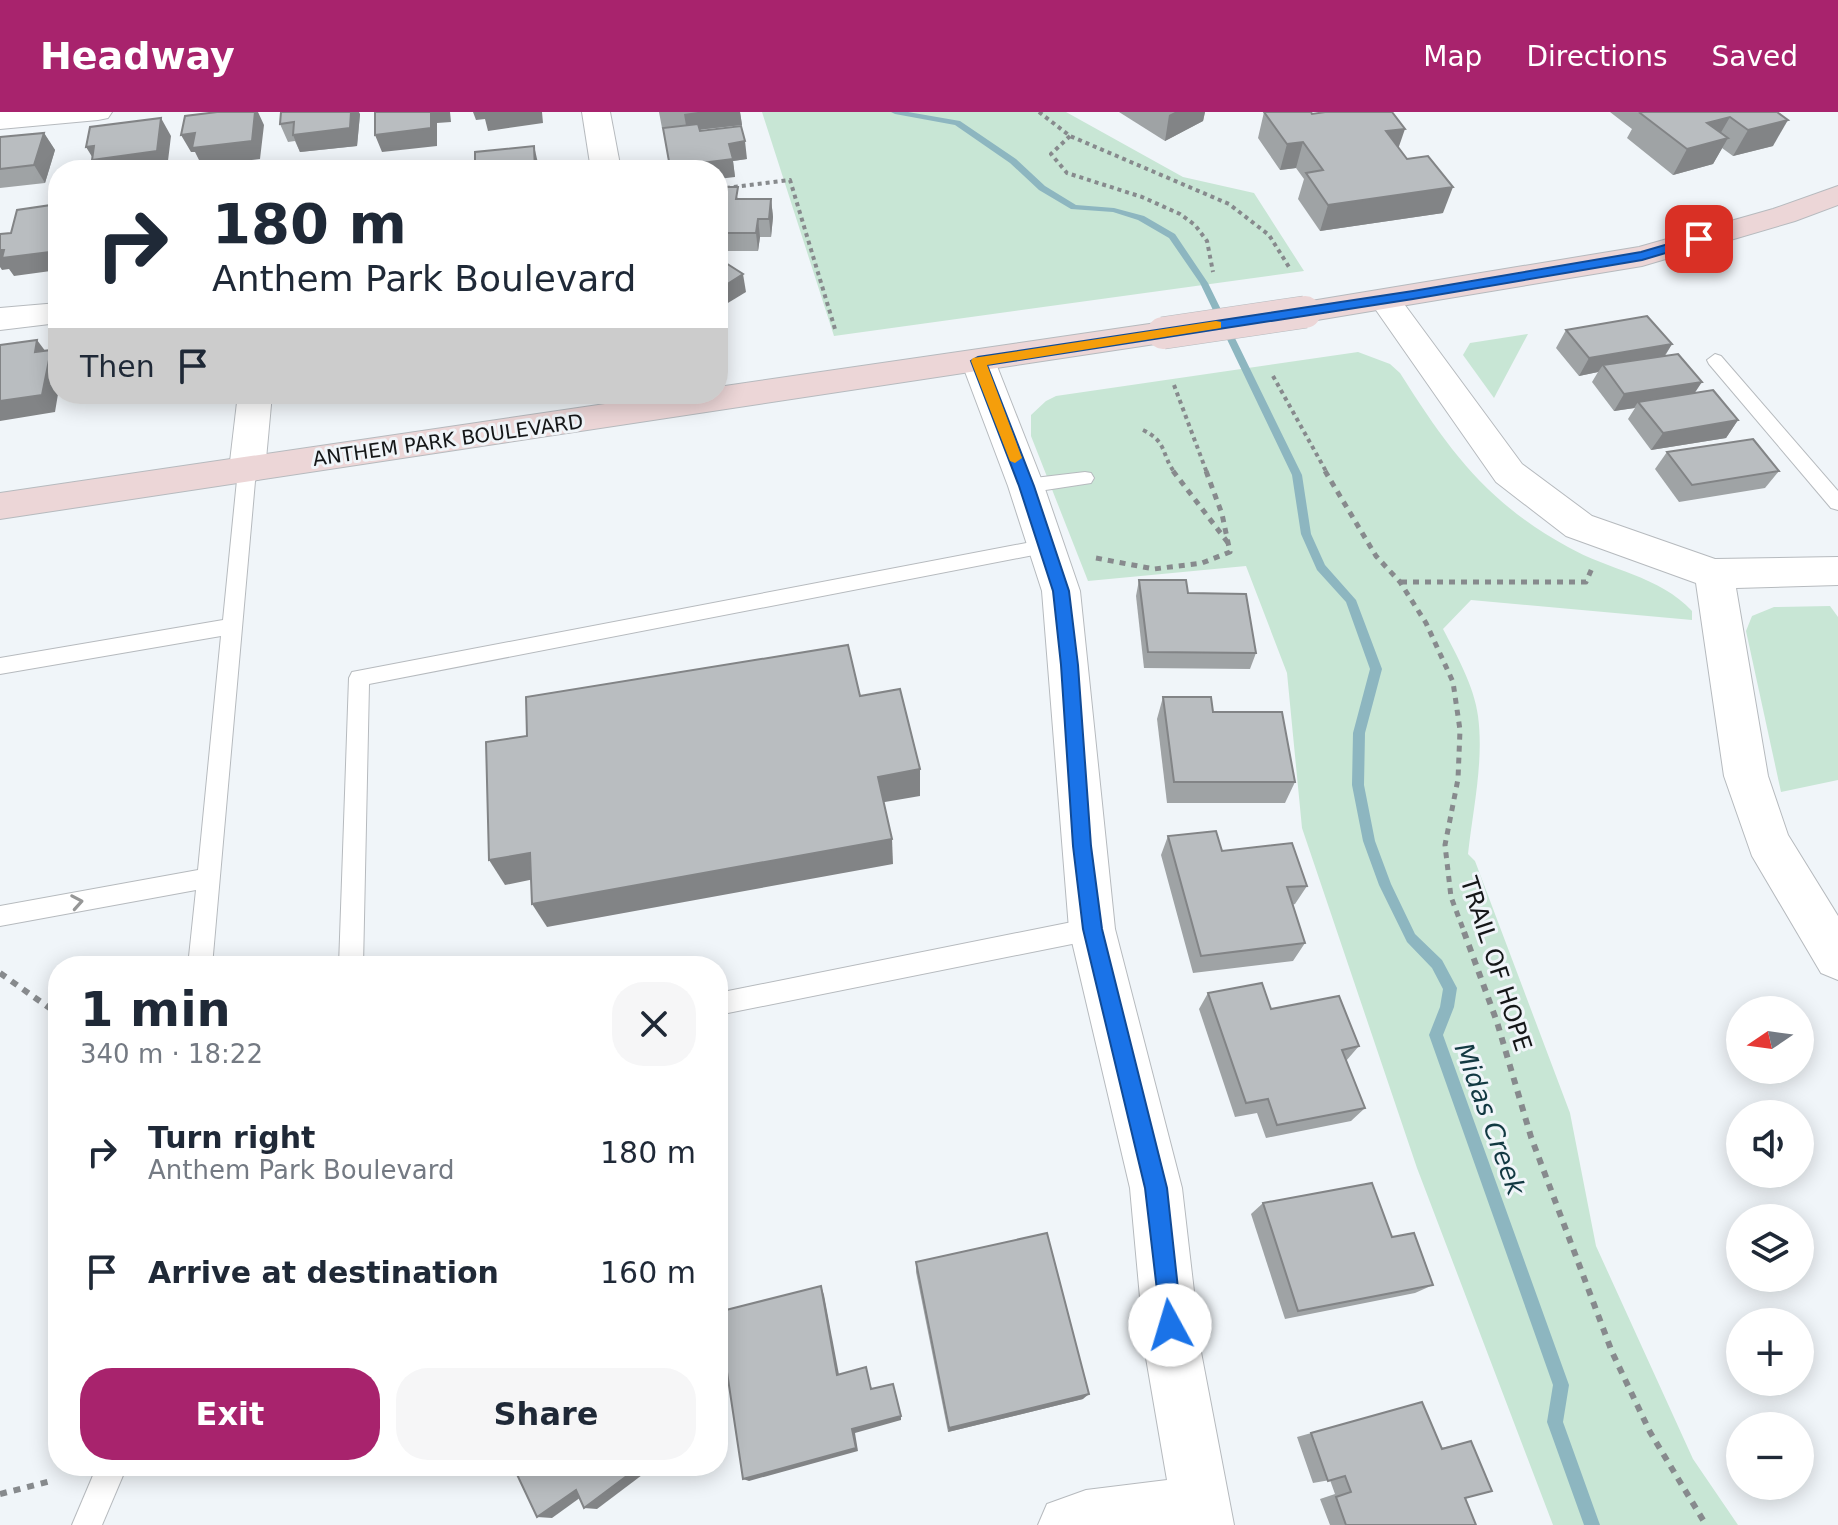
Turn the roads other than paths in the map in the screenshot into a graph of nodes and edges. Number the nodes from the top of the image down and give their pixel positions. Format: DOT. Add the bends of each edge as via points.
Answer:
graph roads {
  1 [pos="98,112"];
  2 [pos="596,112"];
  3 [pos="0,120"];
  4 [pos="604,160"];
  5 [pos="1838,195"];
  6 [pos="1385,300"];
  7 [pos="48,314"];
  8 [pos="0,319"];
  9 [pos="1715,360"];
  10 [pos="978,361"];
  11 [pos="728,398"];
  12 [pos="254,404"];
  13 [pos="690,404"];
  14 [pos="247,470"];
  15 [pos="1085,478"];
  16 [pos="1026,486"];
  17 [pos="1838,503"];
  18 [pos="0,506"];
  19 [pos="1047,546"];
  20 [pos="1838,571"];
  21 [pos="1714,574"];
  22 [pos="234,626"];
  23 [pos="0,666"];
  24 [pos="209,878"];
  25 [pos="0,916"];
  26 [pos="1092,929"];
  27 [pos="201,956"];
  28 [pos="351,956"];
  29 [pos="1838,958"];
  30 [pos="728,1002"];
  31 [pos="108,1476"];
  32 [pos="1201,1515"];
  33 [pos="87,1525"];
  34 [pos="1068,1525"];
  1 -- 3 [label="street"];
  2 -- 4 [label="street"];
  5 -- 6 [label="main road, ANTHEM PARK BOULEVARD" via="1642,256"];
  6 -- 10 [label="main road, ANTHEM PARK BOULEVARD, bridge"];
  6 -- 21 [label="street" via="1509,473 1579,526"];
  7 -- 8 [label="street"];
  9 -- 17 [label="lane"];
  10 -- 11 [label="main road, ANTHEM PARK BOULEVARD"];
  10 -- 16 [label="street"];
  12 -- 14 [label="street"];
  13 -- 14 [label="main road, ANTHEM PARK BOULEVARD"];
  14 -- 18 [label="main road, ANTHEM PARK BOULEVARD"];
  14 -- 22 [label="lane"];
  15 -- 16 [label="lane"];
  16 -- 19 [label="street"];
  19 -- 26 [label="street" via="1063,606"];
  19 -- 28 [label="lane" via="359,678"];
  20 -- 21 [label="street"];
  21 -- 29 [label="street" via="1746,776 1768,842"];
  22 -- 23 [label="lane"];
  22 -- 24 [label="lane"];
  25 -- 24 [label="lane, one-way"];
  24 -- 27 [label="lane"];
  26 -- 30 [label="lane"];
  26 -- 32 [label="street" via="1156,1188 1173,1352"];
  31 -- 33 [label="lane"];
  32 -- 34 [label="street"];
}
